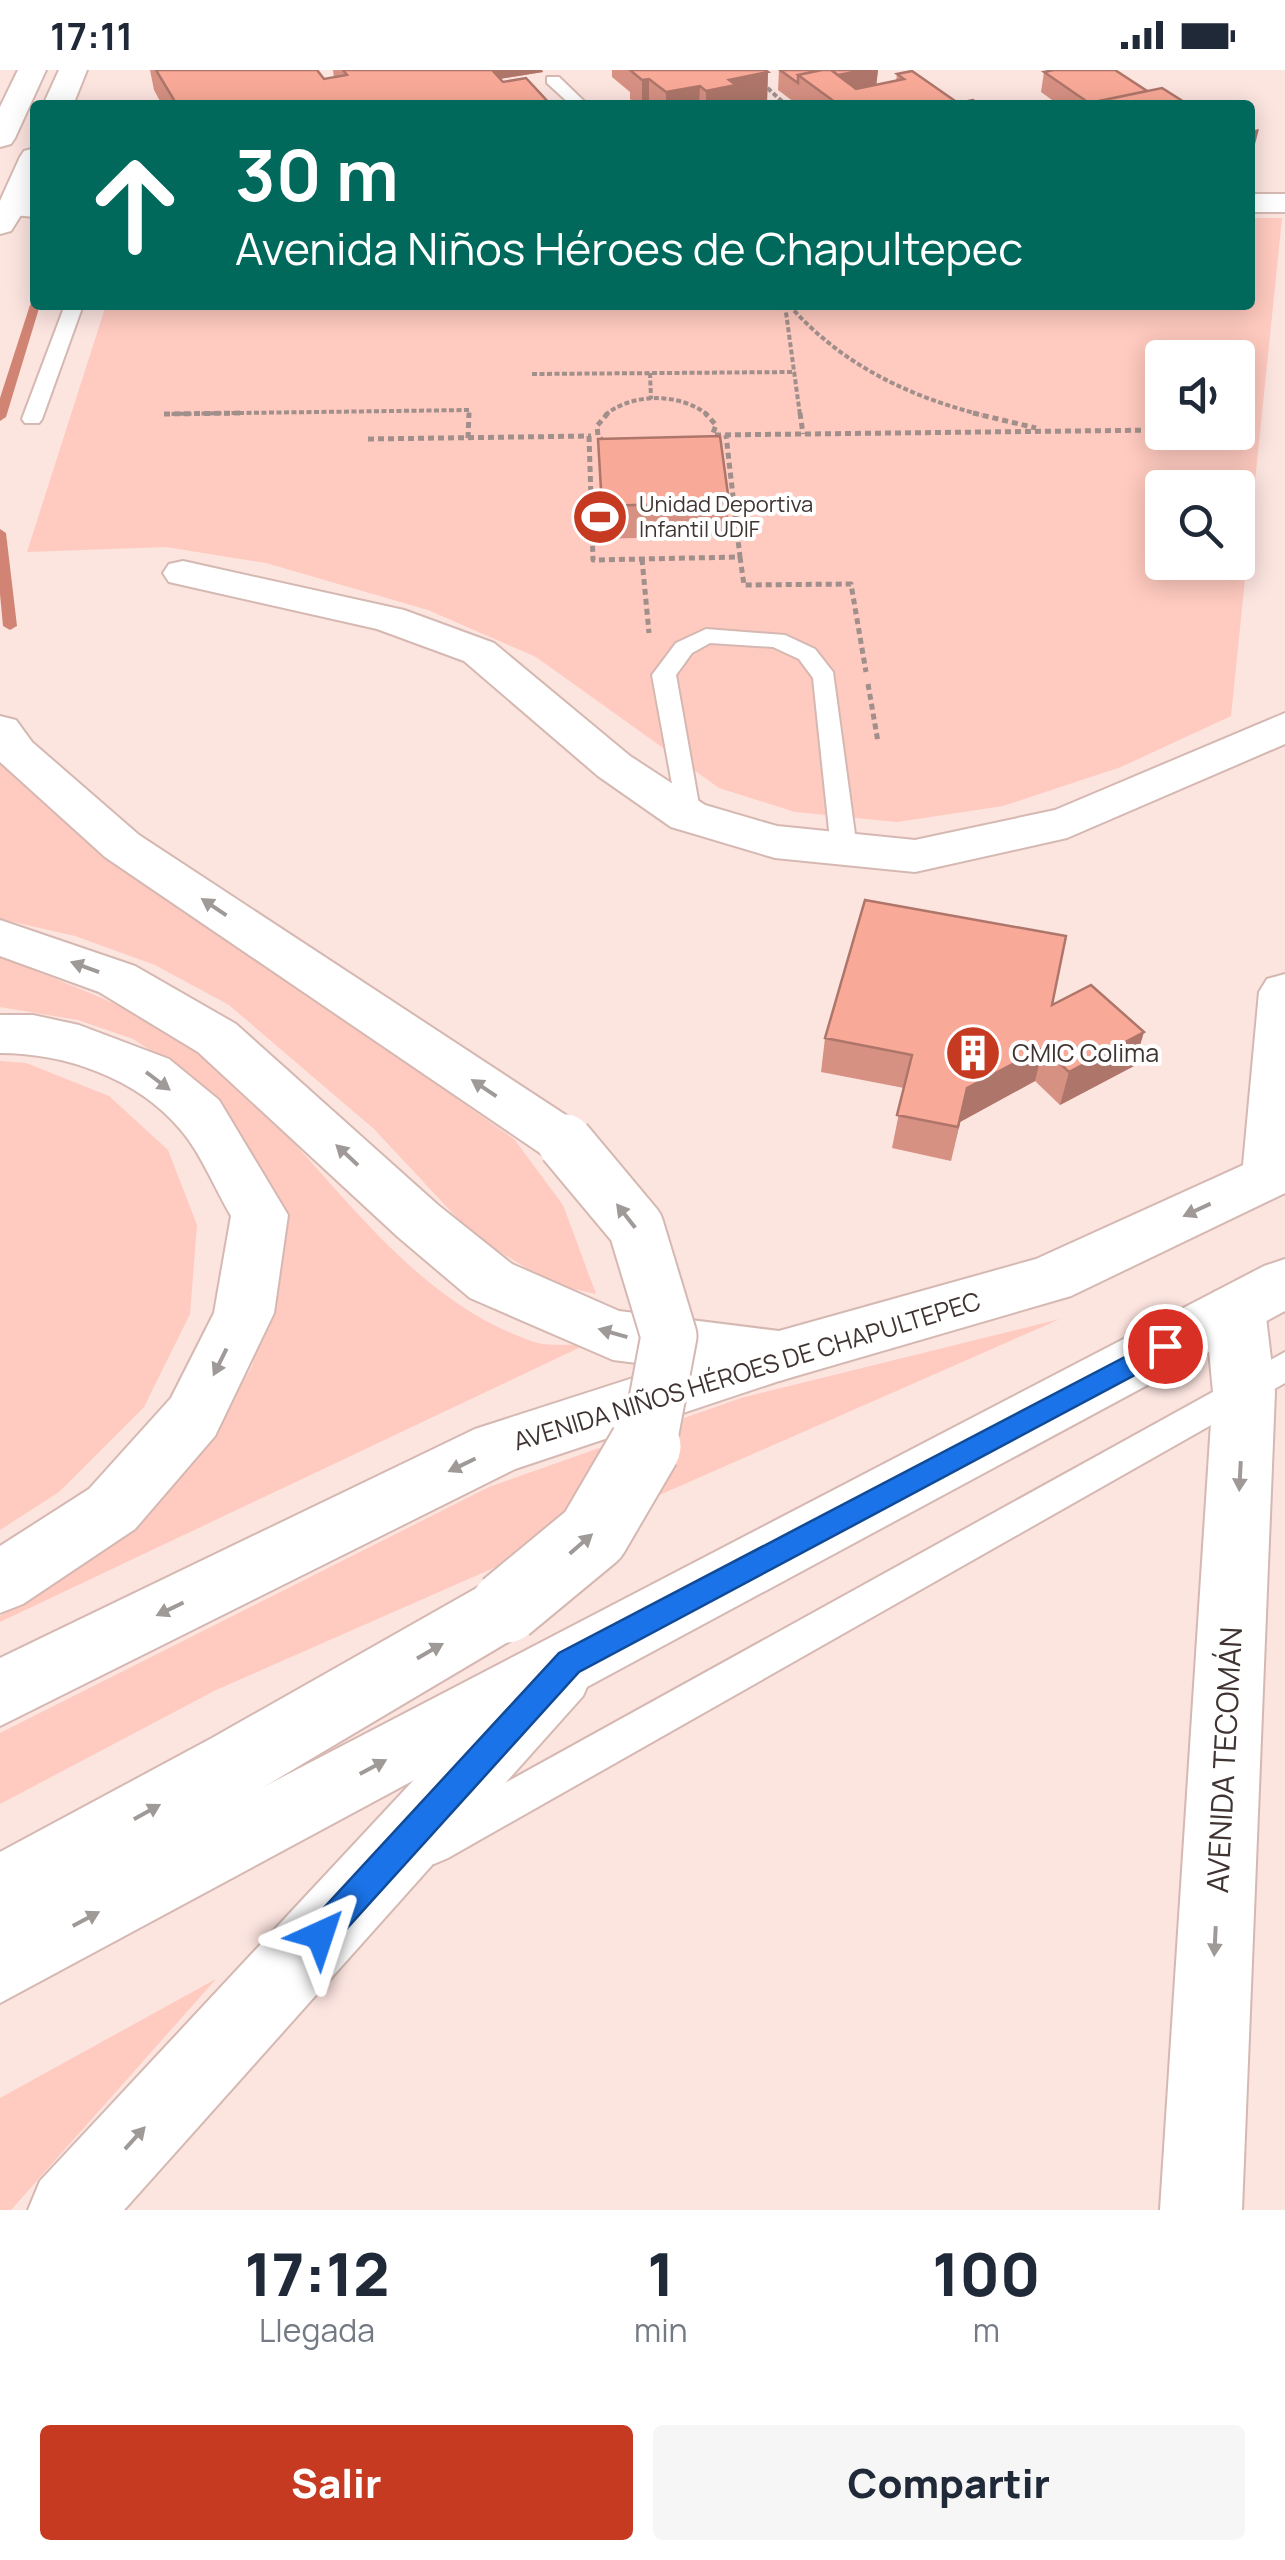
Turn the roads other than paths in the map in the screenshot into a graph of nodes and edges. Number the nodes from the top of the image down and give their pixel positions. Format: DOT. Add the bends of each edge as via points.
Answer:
graph roads {
  1 [pos="32,70"];
  2 [pos="74,70"];
  3 [pos="553,80"];
  4 [pos="60,100"];
  5 [pos="575,100"];
  6 [pos="0,138"];
  7 [pos="30,171"];
  8 [pos="1255,203"];
  9 [pos="1285,203"];
  10 [pos="16,212"];
  11 [pos="0,238"];
  12 [pos="72,310"];
  13 [pos="32,420"];
  14 [pos="183,574"];
  15 [pos="1285,727"];
  16 [pos="0,730"];
  17 [pos="688,816"];
  18 [pos="844,849"];
  19 [pos="0,937"];
  20 [pos="1285,992"];
  21 [pos="0,1034"];
  22 [pos="1278,1172"];
  23 [pos="1260,1296"];
  24 [pos="779,1356"];
  25 [pos="1264,1380"];
  26 [pos="0,1583"];
  27 [pos="569,1663"];
  28 [pos="0,1693"];
  29 [pos="370,1880"];
  30 [pos="0,1892"];
  31 [pos="0,1964"];
  32 [pos="69,2210"];
  33 [pos="1201,2210"];
  1 -- 6 [label="main road"];
  2 -- 4 [label="main road"];
  3 -- 5 [label="lane"];
  7 -- 10 [label="main road"];
  8 -- 9 [label="main road"];
  10 -- 11 [label="main road"];
  12 -- 13 [label="lane"];
  14 -- 17 [label="main road" via="389,619 479,652 614,766"];
  15 -- 18 [label="main road" via="1067,823 914,856"];
  30 -- 16 [label="main road, one-way, bridge" via="506,1607 593,1535 650,1437 669,1336 636,1226 565,1142 122,846"];
  17 -- 18 [label="main road" via="775,842"];
  17 -- 18 [label="lane" via="664,675 684,648 706,636 777,640 806,654 825,678"];
  24 -- 19 [label="main road, one-way" via="613,1336 492,1281 217,1038 117,979"];
  20 -- 22 [label="main road"];
  21 -- 26 [label="main road, one-way" via="78,1044 150,1073 200,1115 260,1215 244,1313 193,1417 112,1509"];
  22 -- 24 [label="main road, AVENIDA NIÑOS HÉROES DE CHAPULTEPEC, one-way" via="1050,1279"];
  23 -- 25 [label="main road, AVENIDA TECOMÁN"];
  23 -- 27 [label="main road"];
  24 -- 28 [label="main road, AVENIDA NIÑOS HÉROES DE CHAPULTEPEC, one-way" via="497,1448"];
  25 -- 29 [label="lane"];
  25 -- 33 [label="main road, AVENIDA TECOMÁN, one-way"];
  27 -- 29 [label="main road"];
  31 -- 27 [label="main road, one-way"];
  32 -- 29 [label="main road, one-way"];
}
